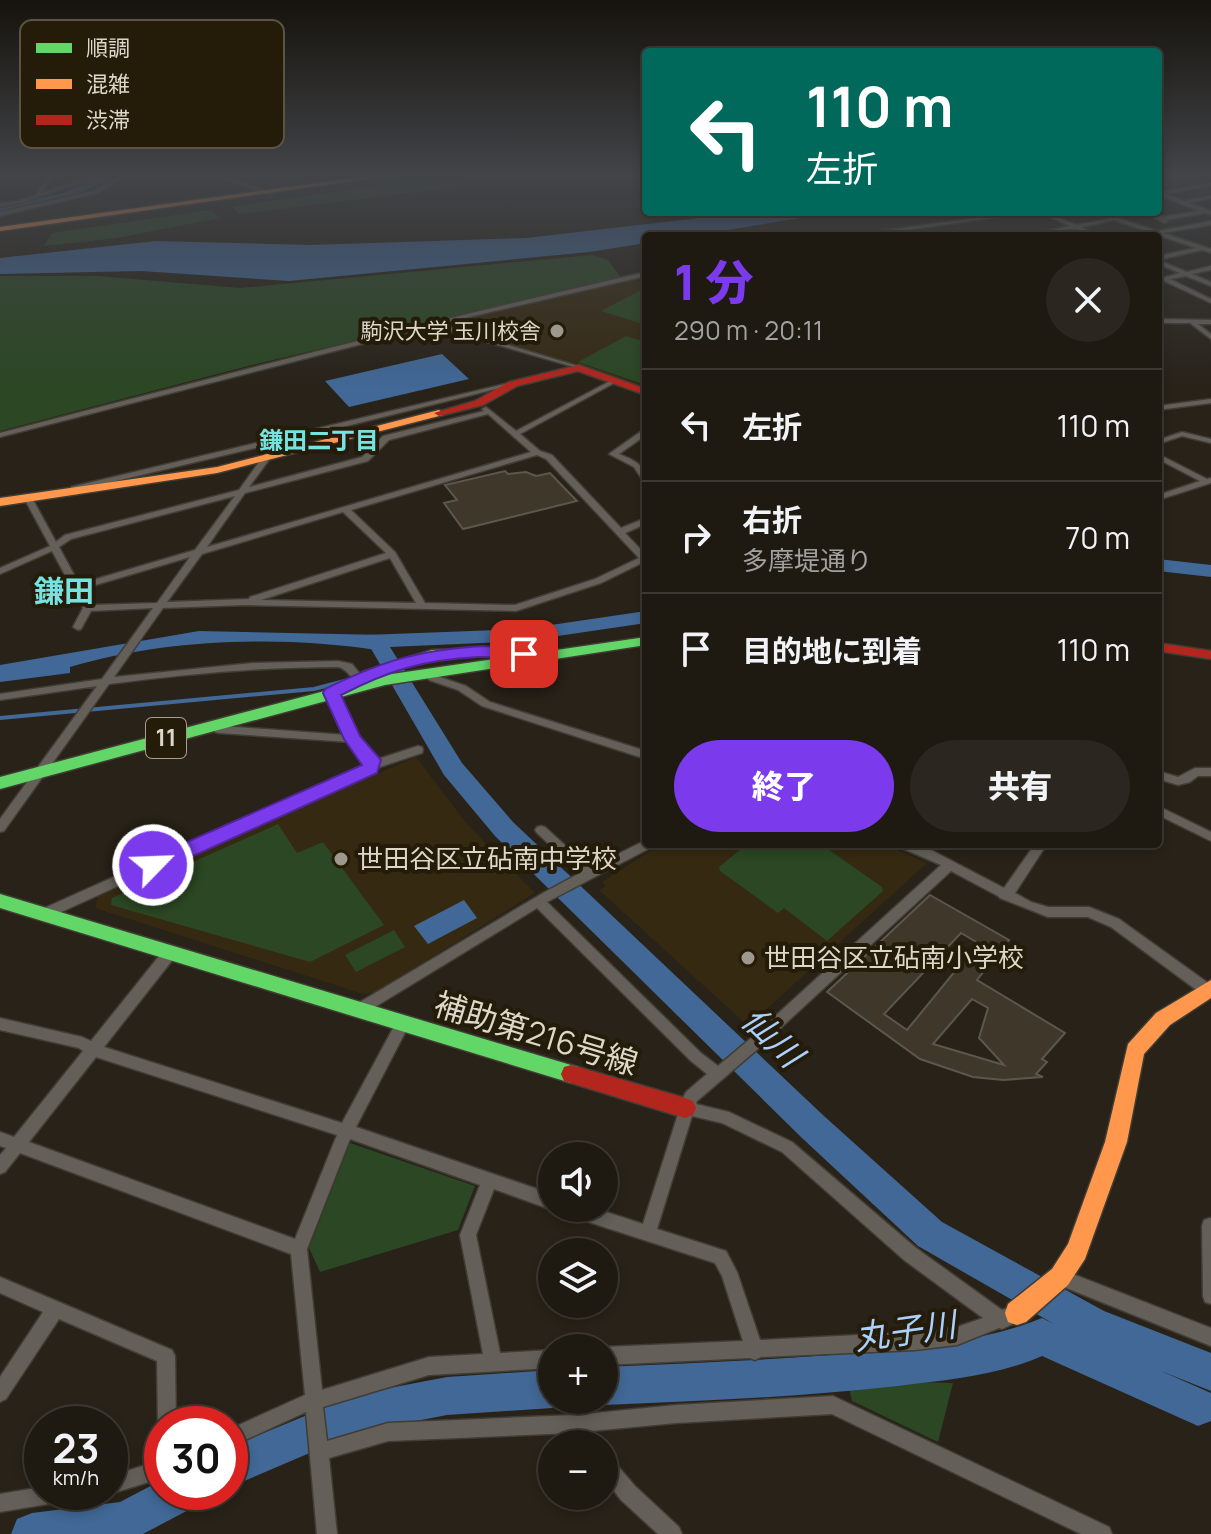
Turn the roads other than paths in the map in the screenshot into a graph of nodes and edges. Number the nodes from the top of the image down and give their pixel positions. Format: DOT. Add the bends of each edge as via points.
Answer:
graph roads {
  1 [pos="1194,245"];
  2 [pos="1203,248"];
  3 [pos="1211,248"];
  4 [pos="1162,259"];
  5 [pos="1162,262"];
  6 [pos="1211,268"];
  7 [pos="1186,274"];
  8 [pos="642,275"];
  9 [pos="630,277"];
  10 [pos="642,281"];
  11 [pos="1211,284"];
  12 [pos="1211,301"];
  13 [pos="1162,321"];
  14 [pos="1192,321"];
  15 [pos="1211,322"];
  16 [pos="429,324"];
  17 [pos="1211,337"];
  18 [pos="579,368"];
  19 [pos="614,381"];
  20 [pos="513,384"];
  21 [pos="642,391"];
  22 [pos="1211,401"];
  23 [pos="484,407"];
  24 [pos="1162,407"];
  25 [pos="515,434"];
  26 [pos="0,435"];
  27 [pos="642,435"];
  28 [pos="279,440"];
  29 [pos="1162,441"];
  30 [pos="1211,441"];
  31 [pos="537,453"];
  32 [pos="266,458"];
  33 [pos="1162,458"];
  34 [pos="642,473"];
  35 [pos="1208,480"];
  36 [pos="242,492"];
  37 [pos="55,494"];
  38 [pos="1162,497"];
  39 [pos="10,500"];
  40 [pos="346,510"];
  41 [pos="642,523"];
  42 [pos="619,532"];
  43 [pos="54,547"];
  44 [pos="198,553"];
  45 [pos="392,554"];
  46 [pos="642,555"];
  47 [pos="642,559"];
  48 [pos="0,571"];
  49 [pos="78,587"];
  50 [pos="245,602"];
  51 [pos="163,603"];
  52 [pos="422,606"];
  53 [pos="88,608"];
  54 [pos="78,627"];
  55 [pos="642,642"];
  56 [pos="1162,648"];
  57 [pos="1211,655"];
  58 [pos="545,656"];
  59 [pos="417,669"];
  60 [pos="359,679"];
  61 [pos="106,683"];
  62 [pos="331,693"];
  63 [pos="0,697"];
  64 [pos="217,724"];
  65 [pos="353,739"];
  66 [pos="418,750"];
  67 [pos="642,754"];
  68 [pos="373,765"];
  69 [pos="41,771"];
  70 [pos="1211,772"];
  71 [pos="1162,777"];
  72 [pos="0,783"];
  73 [pos="1162,812"];
  74 [pos="0,828"];
  75 [pos="541,830"];
  76 [pos="1211,837"];
  77 [pos="642,847"];
  78 [pos="1038,848"];
  79 [pos="932,849"];
  80 [pos="950,864"];
  81 [pos="586,877"];
  82 [pos="1004,895"];
  83 [pos="543,899"];
  84 [pos="0,901"];
  85 [pos="44,914"];
  86 [pos="169,954"];
  87 [pos="1209,989"];
  88 [pos="360,1009"];
  89 [pos="403,1023"];
  90 [pos="0,1024"];
  91 [pos="94,1050"];
  92 [pos="721,1071"];
  93 [pos="685,1108"];
  94 [pos="346,1131"];
  95 [pos="0,1139"];
  96 [pos="17,1145"];
  97 [pos="0,1167"];
  98 [pos="489,1182"];
  99 [pos="538,1198"];
  100 [pos="614,1222"];
  101 [pos="1210,1226"];
  102 [pos="648,1233"];
  103 [pos="299,1249"];
  104 [pos="1060,1277"];
  105 [pos="0,1285"];
  106 [pos="1211,1296"];
  107 [pos="55,1309"];
  108 [pos="1009,1317"];
  109 [pos="1211,1337"];
  110 [pos="755,1351"];
  111 [pos="618,1356"];
  112 [pos="538,1360"];
  113 [pos="493,1362"];
  114 [pos="0,1393"];
  115 [pos="314,1400"];
  116 [pos="167,1406"];
  117 [pos="575,1424"];
  118 [pos="248,1430"];
  119 [pos="579,1430"];
  120 [pos="319,1452"];
  121 [pos="618,1480"];
  122 [pos="24,1499"];
  123 [pos="0,1503"];
  124 [pos="327,1534"];
  125 [pos="672,1534"];
  126 [pos="1102,1534"];
  1 -- 2 [label="street"];
  2 -- 3 [label="street"];
  2 -- 4 [label="street"];
  5 -- 7 [label="street"];
  6 -- 7 [label="street"];
  7 -- 11 [label="street"];
  7 -- 12 [label="street" via="1164,279"];
  8 -- 9 [label="street"];
  9 -- 10 [label="street"];
  9 -- 16 [label="street"];
  13 -- 14 [label="street"];
  14 -- 15 [label="street"];
  14 -- 17 [label="street"];
  16 -- 18 [label="street"];
  16 -- 26 [label="street"];
  18 -- 19 [label="street"];
  18 -- 20 [label="street"];
  19 -- 21 [label="street"];
  19 -- 25 [label="street"];
  20 -- 23 [label="street"];
  20 -- 28 [label="street"];
  22 -- 24 [label="street"];
  23 -- 25 [label="street"];
  23 -- 32 [label="street"];
  23 -- 36 [label="street" via="386,438 365,459"];
  25 -- 31 [label="street"];
  27 -- 34 [label="street" via="613,454"];
  28 -- 32 [label="street"];
  28 -- 37 [label="street"];
  29 -- 30 [label="street" via="1182,434"];
  31 -- 40 [label="street"];
  31 -- 42 [label="street" via="549,457"];
  32 -- 36 [label="street"];
  32 -- 37 [label="street"];
  33 -- 35 [label="street"];
  35 -- 38 [label="street"];
  36 -- 43 [label="street" via="68,537"];
  36 -- 44 [label="street"];
  37 -- 39 [label="street"];
  39 -- 43 [label="street"];
  40 -- 44 [label="street"];
  40 -- 45 [label="street"];
  41 -- 42 [label="street"];
  42 -- 46 [label="street"];
  43 -- 48 [label="street"];
  43 -- 49 [label="street"];
  44 -- 49 [label="street"];
  44 -- 51 [label="street"];
  45 -- 50 [label="street"];
  45 -- 52 [label="street"];
  47 -- 52 [label="street" via="598,581 516,608"];
  49 -- 53 [label="street"];
  50 -- 51 [label="street"];
  50 -- 52 [label="street"];
  51 -- 53 [label="street"];
  51 -- 61 [label="street"];
  53 -- 54 [label="street"];
  55 -- 58 [label="street, 11"];
  56 -- 57 [label="street"];
  58 -- 59 [label="street, 11"];
  58 -- 59 [label="street, 11" via="432,654"];
  59 -- 60 [label="street, 11"];
  59 -- 62 [label="street, 11"];
  59 -- 67 [label="street" via="486,704"];
  60 -- 61 [label="street" via="345,664 319,663 185,669"];
  60 -- 62 [label="street, 11"];
  61 -- 63 [label="street"];
  61 -- 69 [label="street"];
  62 -- 64 [label="street, 11"];
  62 -- 65 [label="street"];
  64 -- 65 [label="street" via="219,729"];
  64 -- 69 [label="street, 11"];
  65 -- 68 [label="street"];
  66 -- 68 [label="street"];
  68 -- 85 [label="street"];
  69 -- 72 [label="street, 11"];
  69 -- 74 [label="street"];
  70 -- 71 [label="street" via="1195,772 1177,783"];
  73 -- 76 [label="street"];
  75 -- 81 [label="street"];
  77 -- 81 [label="street"];
  78 -- 82 [label="street"];
  79 -- 80 [label="street"];
  80 -- 82 [label="street"];
  80 -- 92 [label="street"];
  81 -- 83 [label="street"];
  82 -- 87 [label="street" via="1048,912 1089,912 1115,923"];
  83 -- 88 [label="street"];
  83 -- 92 [label="street" via="696,1057"];
  84 -- 85 [label="street, 補助第216号線"];
  85 -- 86 [label="street, 補助第216号線"];
  86 -- 88 [label="street, 補助第216号線"];
  86 -- 91 [label="street"];
  87 -- 104 [label="street" via="1163,1019 1135,1050 1116,1142 1077,1251"];
  88 -- 89 [label="street, 補助第216号線"];
  89 -- 93 [label="street, 補助第216号線"];
  89 -- 94 [label="street"];
  90 -- 91 [label="street"];
  91 -- 94 [label="street"];
  91 -- 96 [label="street"];
  92 -- 93 [label="street"];
  93 -- 102 [label="street"];
  93 -- 108 [label="street, 補助第216号線" via="732,1120 787,1147 910,1254"];
  94 -- 98 [label="street"];
  94 -- 103 [label="street"];
  95 -- 96 [label="street"];
  96 -- 97 [label="street"];
  96 -- 103 [label="street"];
  98 -- 99 [label="street"];
  98 -- 113 [label="street" via="468,1235"];
  100 -- 102 [label="street"];
  101 -- 106 [label="street"];
  102 -- 110 [label="street" via="720,1257"];
  103 -- 115 [label="street"];
  104 -- 108 [label="street"];
  104 -- 109 [label="street"];
  105 -- 107 [label="street"];
  107 -- 114 [label="street"];
  107 -- 116 [label="street" via="166,1356"];
  108 -- 110 [label="street" via="957,1336"];
  110 -- 111 [label="street"];
  112 -- 113 [label="street"];
  113 -- 115 [label="street" via="429,1366"];
  115 -- 118 [label="street"];
  115 -- 120 [label="street"];
  117 -- 119 [label="street"];
  117 -- 120 [label="street" via="388,1432"];
  117 -- 126 [label="street" via="833,1405"];
  120 -- 124 [label="street"];
  121 -- 125 [label="street"];
  122 -- 123 [label="street"];
}
